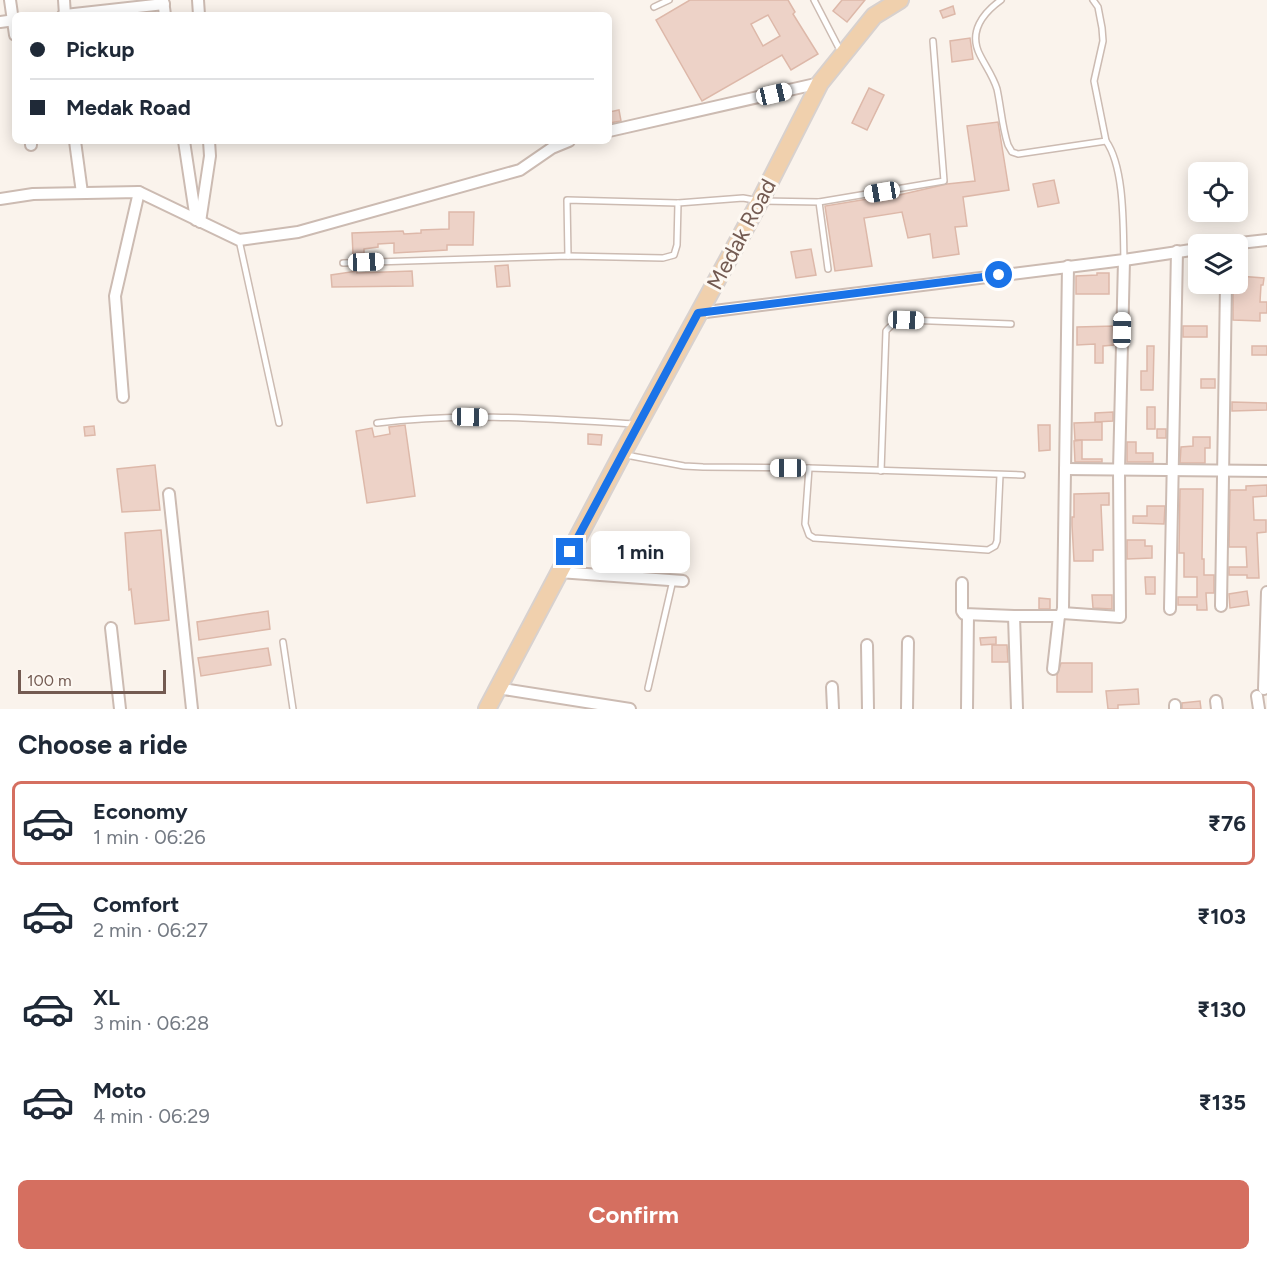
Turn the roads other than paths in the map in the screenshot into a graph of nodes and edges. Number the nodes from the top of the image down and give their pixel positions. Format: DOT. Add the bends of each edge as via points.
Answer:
graph roads {
  1 [pos="669,0"];
  2 [pos="814,0"];
  3 [pos="900,0"];
  4 [pos="1001,0"];
  5 [pos="1093,0"];
  6 [pos="164,6"];
  7 [pos="654,7"];
  8 [pos="113,8"];
  9 [pos="86,12"];
  10 [pos="933,41"];
  11 [pos="843,56"];
  12 [pos="820,83"];
  13 [pos="612,130"];
  14 [pos="1106,141"];
  15 [pos="75,144"];
  16 [pos="185,144"];
  17 [pos="209,144"];
  18 [pos="561,144"];
  19 [pos="139,192"];
  20 [pos="82,193"];
  21 [pos="0,199"];
  22 [pos="760,201"];
  23 [pos="819,202"];
  24 [pos="678,203"];
  25 [pos="198,221"];
  26 [pos="239,240"];
  27 [pos="1267,240"];
  28 [pos="1248,242"];
  29 [pos="1188,250"];
  30 [pos="1177,251"];
  31 [pos="568,256"];
  32 [pos="1124,260"];
  33 [pos="343,263"];
  34 [pos="1068,266"];
  35 [pos="828,269"];
  36 [pos="1226,294"];
  37 [pos="698,313"];
  38 [pos="1011,324"];
  39 [pos="123,397"];
  40 [pos="279,423"];
  41 [pos="377,423"];
  42 [pos="638,424"];
  43 [pos="622,454"];
  44 [pos="809,468"];
  45 [pos="1065,469"];
  46 [pos="1119,470"];
  47 [pos="1173,470"];
  48 [pos="881,471"];
  49 [pos="1223,471"];
  50 [pos="1267,471"];
  51 [pos="1000,475"];
  52 [pos="1022,475"];
  53 [pos="169,494"];
  54 [pos="559,572"];
  55 [pos="678,580"];
  56 [pos="962,583"];
  57 [pos="1267,592"];
  58 [pos="1221,606"];
  59 [pos="1170,609"];
  60 [pos="968,615"];
  61 [pos="1060,615"];
  62 [pos="1014,616"];
  63 [pos="111,628"];
  64 [pos="283,642"];
  65 [pos="908,642"];
  66 [pos="867,645"];
  67 [pos="1053,669"];
  68 [pos="832,687"];
  69 [pos="497,688"];
  70 [pos="648,688"];
  71 [pos="120,709"];
  72 [pos="192,709"];
  73 [pos="293,709"];
  74 [pos="488,709"];
  75 [pos="630,709"];
  76 [pos="833,709"];
  77 [pos="868,709"];
  78 [pos="906,709"];
  79 [pos="967,709"];
  80 [pos="1017,709"];
  81 [pos="1259,709"];
  1 -- 7 [label="lane"];
  2 -- 11 [label="lane"];
  3 -- 11 [label="main road, Medak Road" via="874,16"];
  4 -- 14 [label="lane" via="984,15 975,37 996,87 1012,152"];
  5 -- 14 [label="lane" via="1102,28 1094,81"];
  6 -- 8 [label="street"];
  8 -- 9 [label="street"];
  10 -- 23 [label="lane" via="944,181"];
  11 -- 12 [label="main road, Medak Road"];
  12 -- 13 [label="street"];
  12 -- 22 [label="main road, Medak Road"];
  14 -- 32 [label="lane" via="1119,178"];
  15 -- 20 [label="street"];
  16 -- 25 [label="street"];
  17 -- 25 [label="street"];
  18 -- 26 [label="street" via="520,170 298,232"];
  19 -- 20 [label="street"];
  19 -- 25 [label="street"];
  19 -- 39 [label="street" via="115,296"];
  20 -- 21 [label="street"];
  22 -- 23 [label="lane"];
  22 -- 24 [label="lane" via="743,198"];
  22 -- 37 [label="main road, Medak Road"];
  23 -- 35 [label="lane"];
  24 -- 31 [label="lane" via="674,255"];
  24 -- 31 [label="lane" via="567,200"];
  25 -- 26 [label="street"];
  26 -- 40 [label="lane"];
  27 -- 28 [label="street"];
  29 -- 30 [label="street"];
  30 -- 32 [label="street"];
  30 -- 47 [label="street"];
  31 -- 33 [label="lane"];
  32 -- 34 [label="street"];
  32 -- 46 [label="street"];
  34 -- 37 [label="street"];
  34 -- 45 [label="street"];
  36 -- 49 [label="street"];
  37 -- 42 [label="main road, Medak Road"];
  38 -- 48 [label="lane" via="906,320 891,325 886,331"];
  41 -- 42 [label="lane" via="447,417"];
  42 -- 43 [label="main road, Medak Road"];
  43 -- 44 [label="lane" via="684,466"];
  43 -- 54 [label="main road, Medak Road"];
  44 -- 48 [label="lane"];
  44 -- 51 [label="lane" via="805,524 814,538 988,550 997,541"];
  45 -- 46 [label="street"];
  45 -- 61 [label="street"];
  46 -- 47 [label="street"];
  46 -- 61 [label="street" via="1120,618"];
  47 -- 49 [label="street"];
  47 -- 59 [label="street"];
  48 -- 51 [label="lane"];
  49 -- 50 [label="street"];
  49 -- 58 [label="street"];
  51 -- 52 [label="lane"];
  53 -- 72 [label="street"];
  54 -- 55 [label="street"];
  54 -- 69 [label="main road, Medak Road"];
  55 -- 70 [label="lane"];
  56 -- 60 [label="street" via="962,611"];
  57 -- 81 [label="street"];
  60 -- 62 [label="street"];
  60 -- 79 [label="street"];
  61 -- 62 [label="street"];
  61 -- 67 [label="street"];
  62 -- 80 [label="street"];
  63 -- 71 [label="street"];
  64 -- 73 [label="lane"];
  65 -- 78 [label="street"];
  66 -- 77 [label="street"];
  68 -- 76 [label="street"];
  69 -- 74 [label="main road, Medak Road"];
  69 -- 75 [label="street"];
}
